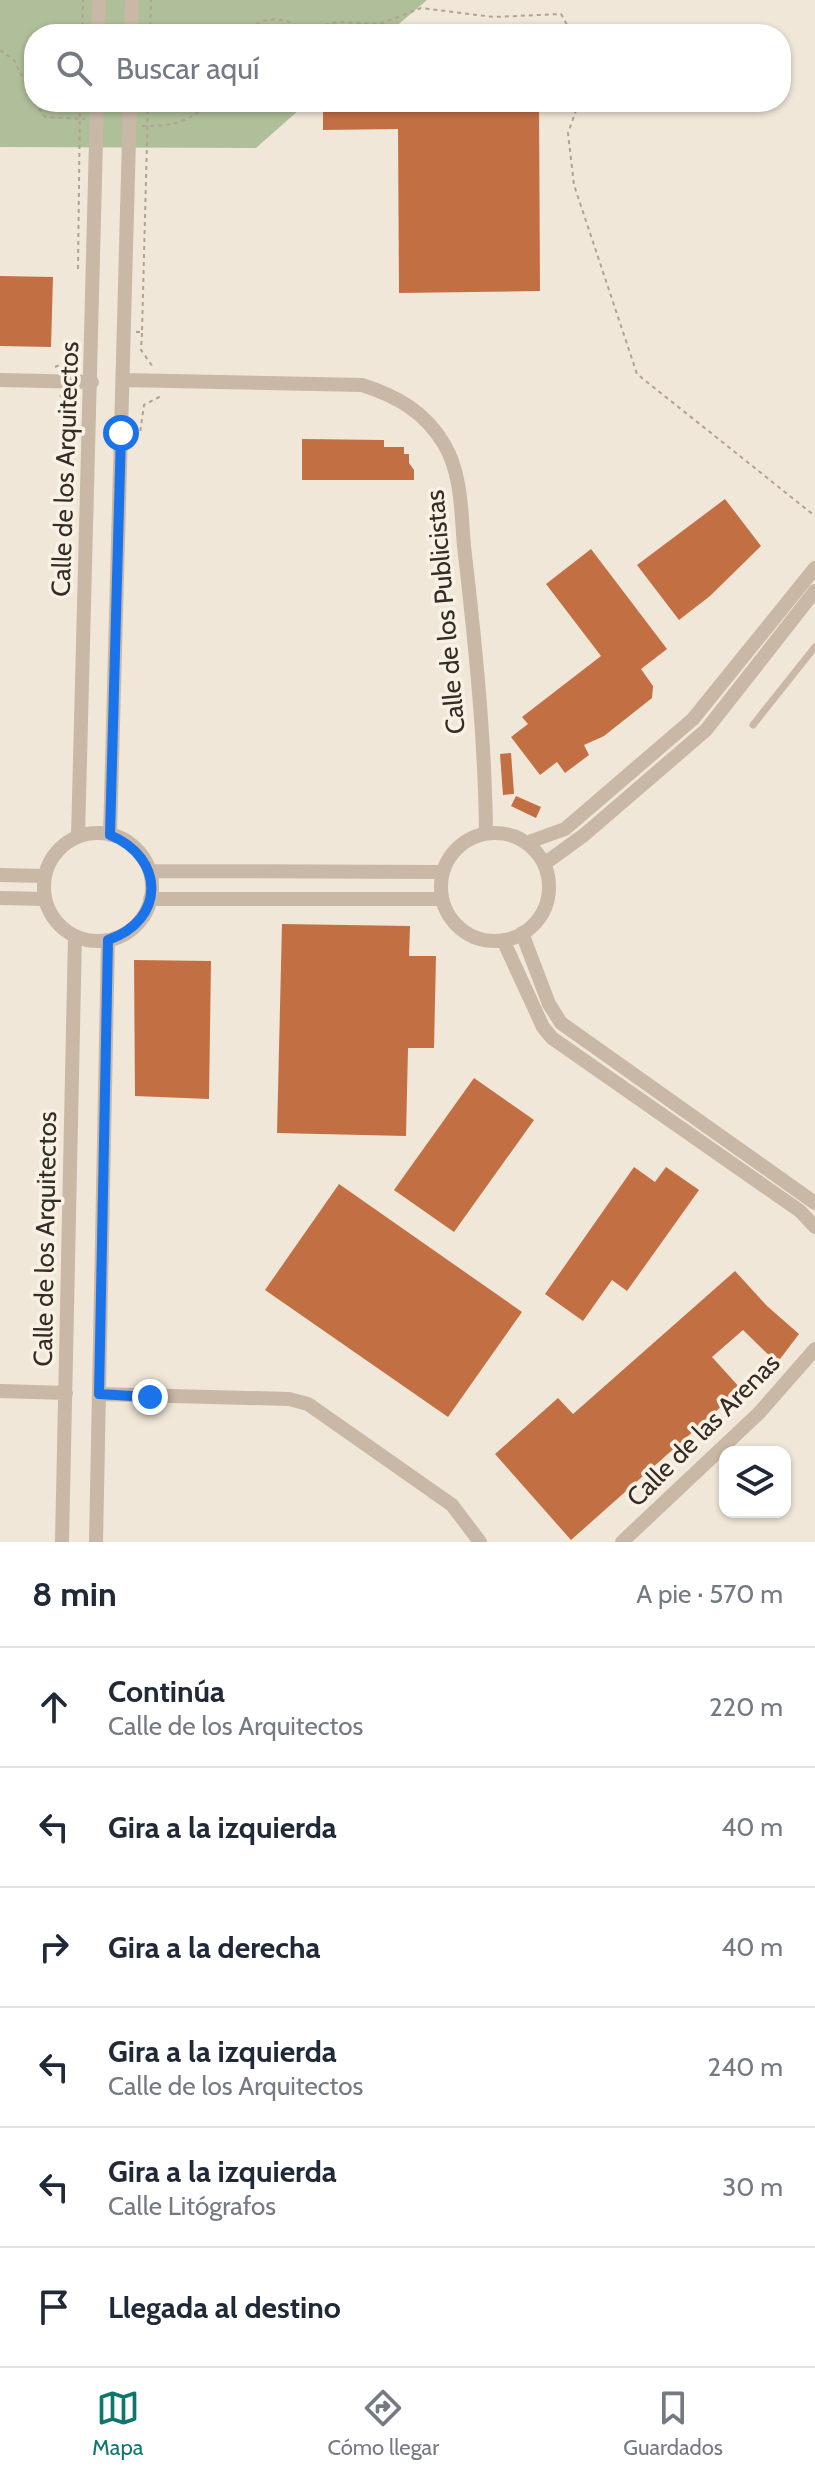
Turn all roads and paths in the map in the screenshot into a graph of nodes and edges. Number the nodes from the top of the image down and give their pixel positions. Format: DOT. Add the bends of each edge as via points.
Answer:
graph roads {
  1 [pos="83,0"];
  2 [pos="99,0"];
  3 [pos="132,0"];
  4 [pos="151,0"];
  5 [pos="82,24"];
  6 [pos="98,24"];
  7 [pos="131,24"];
  8 [pos="150,24"];
  9 [pos="258,24"];
  10 [pos="295,24"];
  11 [pos="328,24"];
  12 [pos="380,24"];
  13 [pos="380,24"];
  14 [pos="566,24"];
  15 [pos="0,50"];
  16 [pos="24,81"];
  17 [pos="41,112"];
  18 [pos="80,112"];
  19 [pos="97,112"];
  20 [pos="130,112"];
  21 [pos="148,112"];
  22 [pos="198,112"];
  23 [pos="575,112"];
  24 [pos="80,119"];
  25 [pos="97,119"];
  26 [pos="129,126"];
  27 [pos="148,126"];
  28 [pos="78,272"];
  29 [pos="124,332"];
  30 [pos="142,332"];
  31 [pos="77,341"];
  32 [pos="54,367"];
  33 [pos="156,370"];
  34 [pos="0,380"];
  35 [pos="123,380"];
  36 [pos="177,381"];
  37 [pos="92,382"];
  38 [pos="56,392"];
  39 [pos="76,422"];
  40 [pos="121,433"];
  41 [pos="815,516"];
  42 [pos="815,568"];
  43 [pos="815,591"];
  44 [pos="815,647"];
  45 [pos="753,725"];
  46 [pos="486,833"];
  47 [pos="110,835"];
  48 [pos="78,837"];
  49 [pos="526,843"];
  50 [pos="544,864"];
  51 [pos="150,871"];
  52 [pos="443,872"];
  53 [pos="0,875"];
  54 [pos="45,876"];
  55 [pos="0,898"];
  56 [pos="45,899"];
  57 [pos="150,899"];
  58 [pos="442,899"];
  59 [pos="522,933"];
  60 [pos="75,936"];
  61 [pos="108,940"];
  62 [pos="503,940"];
  63 [pos="815,1203"];
  64 [pos="815,1227"];
  65 [pos="815,1349"];
  66 [pos="0,1391"];
  67 [pos="66,1393"];
  68 [pos="99,1394"];
  69 [pos="62,1542"];
  70 [pos="96,1542"];
  71 [pos="480,1542"];
  72 [pos="622,1542"];
  1 -- 5 [label="path"];
  2 -- 6 [label="street"];
  3 -- 7 [label="street"];
  4 -- 8 [label="path"];
  9 -- 10 [label="path" via="282,17"];
  11 -- 12 [label="path"];
  13 -- 14 [label="path" via="421,8 494,17 561,14"];
  15 -- 16 [label="path" via="14,60"];
  17 -- 24 [label="path" via="45,117"];
  18 -- 24 [label="path"];
  19 -- 25 [label="street, Calle de los Arquitectos"];
  20 -- 26 [label="street, Calle de los Arquitectos"];
  21 -- 27 [label="path"];
  22 -- 27 [label="path" via="186,122"];
  23 -- 41 [label="path" via="568,133 574,185 637,374"];
  24 -- 25 [label="path"];
  24 -- 28 [label="path"];
  25 -- 37 [label="street, Calle de los Arquitectos"];
  26 -- 27 [label="path"];
  26 -- 29 [label="street, Calle de los Arquitectos"];
  27 -- 30 [label="path"];
  29 -- 30 [label="path"];
  29 -- 35 [label="street, Calle de los Arquitectos"];
  30 -- 33 [label="path" via="141,350"];
  31 -- 32 [label="path" via="72,357"];
  34 -- 37 [label="street"];
  35 -- 36 [label="street, Calle de los Publicistas"];
  35 -- 40 [label="street, Calle de los Arquitectos"];
  36 -- 40 [label="path" via="176,394 154,397 144,405 140,433"];
  36 -- 46 [label="street, Calle de los Publicistas" via="362,385 391,394 423,416 445,445 456,473 467,573"];
  37 -- 48 [label="street, Calle de los Arquitectos"];
  38 -- 39 [label="path" via="70,405"];
  40 -- 47 [label="street, Calle de los Arquitectos"];
  42 -- 49 [label="street" via="693,719 565,829"];
  43 -- 50 [label="street" via="706,730"];
  44 -- 45 [label="lane"];
  46 -- 49 [label="street"];
  46 -- 52 [label="street" via="458,847"];
  47 -- 48 [label="street"];
  47 -- 51 [label="street" via="134,848"];
  48 -- 54 [label="street" via="63,846"];
  49 -- 50 [label="street"];
  50 -- 59 [label="street" via="548,895 535,923"];
  51 -- 52 [label="street"];
  51 -- 57 [label="street"];
  52 -- 58 [label="street"];
  53 -- 54 [label="street"];
  54 -- 56 [label="street"];
  55 -- 56 [label="street"];
  56 -- 60 [label="street" via="51,914"];
  57 -- 58 [label="street"];
  57 -- 61 [label="street" via="135,926"];
  58 -- 62 [label="street" via="458,927 472,936"];
  59 -- 62 [label="street"];
  59 -- 63 [label="street" via="561,1023"];
  60 -- 61 [label="street"];
  60 -- 67 [label="street, Calle de los Arquitectos"];
  61 -- 68 [label="street"];
  62 -- 64 [label="street" via="552,1038 800,1211"];
  65 -- 72 [label="street, Calle de las Arenas" via="759,1413"];
  66 -- 67 [label="street"];
  67 -- 69 [label="street, Calle de los Arquitectos"];
  68 -- 70 [label="street"];
  68 -- 71 [label="street" via="289,1399 308,1404 452,1505"];
}
